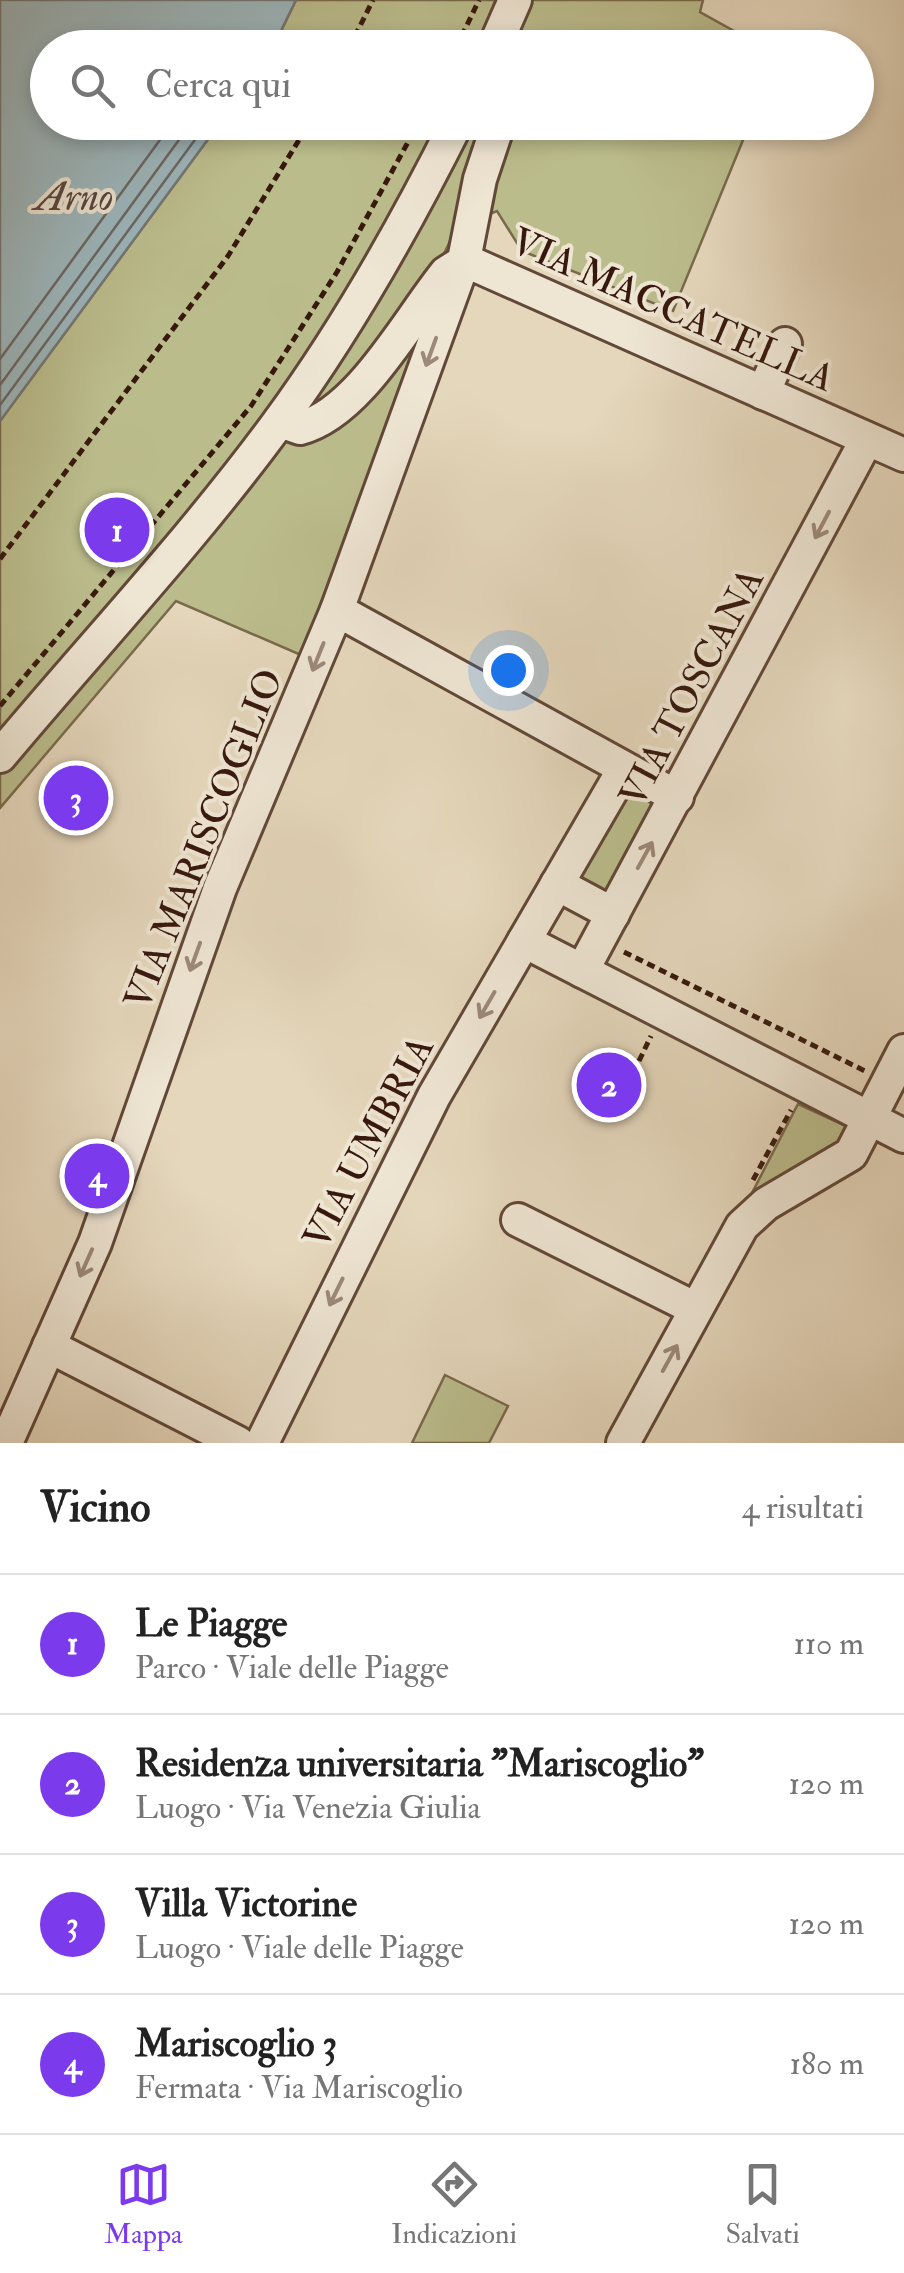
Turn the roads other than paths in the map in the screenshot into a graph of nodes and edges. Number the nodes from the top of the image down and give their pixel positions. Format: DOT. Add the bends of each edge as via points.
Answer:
graph roads {
  1 [pos="515,0"];
  2 [pos="502,30"];
  3 [pos="448,140"];
  4 [pos="493,140"];
  5 [pos="464,260"];
  6 [pos="785,344"];
  7 [pos="763,394"];
  8 [pos="280,421"];
  9 [pos="867,439"];
  10 [pos="904,455"];
  11 [pos="337,610"];
  12 [pos="0,756"];
  13 [pos="624,769"];
  14 [pos="677,797"];
  15 [pos="557,884"];
  16 [pos="606,927"];
  17 [pos="524,941"];
  18 [pos="582,972"];
  19 [pos="904,1051"];
  20 [pos="872,1119"];
  21 [pos="904,1136"];
  22 [pos="518,1220"];
  23 [pos="696,1310"];
  24 [pos="48,1346"];
  25 [pos="6,1443"];
  26 [pos="238,1443"];
  27 [pos="262,1443"];
  28 [pos="623,1443"];
  1 -- 2 [label="street"];
  3 -- 8 [label="street" via="350,315"];
  4 -- 5 [label="street, VIA MACCATELLA"];
  5 -- 7 [label="street, VIA MACCATELLA"];
  5 -- 8 [label="street, VIA MACCATELLA" via="446,273 339,407 300,428"];
  5 -- 11 [label="street, VIA MARISCOGLIO, one-way"];
  6 -- 7 [label="street"];
  7 -- 9 [label="street, VIA MACCATELLA"];
  8 -- 12 [label="street"];
  9 -- 10 [label="street, VIA MACCATELLA"];
  9 -- 14 [label="street, VIA TOSCANA, one-way"];
  11 -- 13 [label="street"];
  11 -- 24 [label="street, VIA MARISCOGLIO, one-way" via="220,888 113,1196"];
  13 -- 14 [label="street"];
  13 -- 15 [label="street, VIA UMBRIA"];
  16 -- 14 [label="street, VIA TOSCANA, one-way"];
  15 -- 16 [label="street"];
  15 -- 17 [label="street, VIA UMBRIA"];
  16 -- 18 [label="street, VIA TOSCANA"];
  17 -- 18 [label="street"];
  17 -- 27 [label="street, VIA UMBRIA, one-way" via="403,1155"];
  18 -- 20 [label="street"];
  19 -- 20 [label="street"];
  20 -- 21 [label="street"];
  20 -- 23 [label="street" via="844,1161 746,1221"];
  22 -- 23 [label="street"];
  28 -- 23 [label="street, one-way"];
  24 -- 25 [label="street, VIA MARISCOGLIO"];
  24 -- 26 [label="street"];
}
